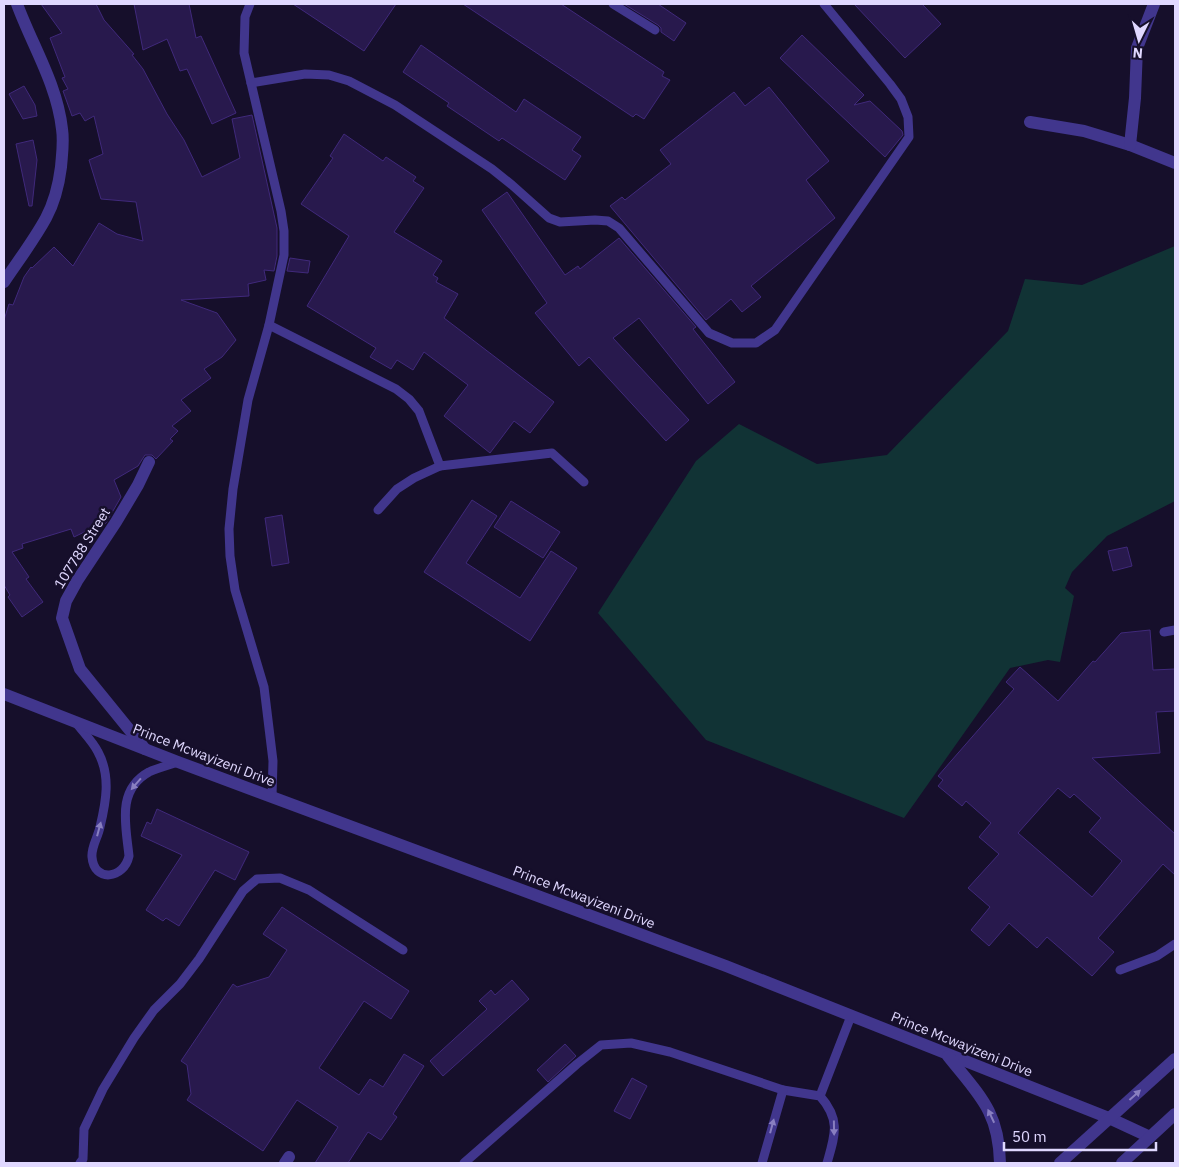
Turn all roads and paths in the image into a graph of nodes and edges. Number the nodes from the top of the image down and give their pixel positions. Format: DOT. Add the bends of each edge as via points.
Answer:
graph roads {
  1 [pos="17,4"];
  2 [pos="250,4"];
  3 [pos="612,4"];
  4 [pos="824,4"];
  5 [pos="1154,4"];
  6 [pos="655,30"];
  7 [pos="251,83"];
  8 [pos="1030,122"];
  9 [pos="1130,145"];
  10 [pos="1175,163"];
  11 [pos="4,282"];
  12 [pos="269,325"];
  13 [pos="150,462"];
  14 [pos="440,466"];
  15 [pos="584,482"];
  16 [pos="378,510"];
  17 [pos="1175,630"];
  18 [pos="1164,632"];
  19 [pos="4,694"];
  20 [pos="78,724"];
  21 [pos="145,749"];
  22 [pos="178,762"];
  23 [pos="272,796"];
  24 [pos="1175,944"];
  25 [pos="404,950"];
  26 [pos="1120,970"];
  27 [pos="851,1016"];
  28 [pos="947,1055"];
  29 [pos="1175,1059"];
  30 [pos="783,1090"];
  31 [pos="820,1096"];
  32 [pos="1175,1114"];
  33 [pos="1109,1118"];
  34 [pos="1150,1137"];
  35 [pos="80,1163"];
  36 [pos="464,1163"];
  37 [pos="762,1163"];
  38 [pos="826,1163"];
  39 [pos="1000,1163"];
  40 [pos="1060,1163"];
  41 [pos="1122,1163"];
  1 -- 11 [label="street" via="58,104 63,145 58,185 47,217"];
  2 -- 7 [label="lane" via="245,17 244,54"];
  3 -- 6 [label="lane"];
  4 -- 7 [label="lane" via="901,99 908,117 909,137 774,330 756,343 732,342 709,333 619,228 608,221 560,222 549,218 492,169 395,106 349,81 329,75 305,74"];
  5 -- 9 [label="street" via="1137,48"];
  7 -- 12 [label="lane" via="284,231 284,255"];
  8 -- 9 [label="street" via="1084,131"];
  9 -- 10 [label="street"];
  12 -- 14 [label="lane" via="396,389 409,399 419,411"];
  12 -- 23 [label="lane" via="248,400 229,529 235,590 264,687 273,761"];
  13 -- 21 [label="street, 107788 Street" via="116,522 86,564 66,601 62,618 80,669"];
  14 -- 15 [label="lane" via="552,453"];
  14 -- 16 [label="lane" via="396,489"];
  17 -- 18 [label="lane"];
  19 -- 20 [label="street, Prince Mcwayizeni Drive"];
  20 -- 21 [label="street, Prince Mcwayizeni Drive"];
  22 -- 20 [label="lane, one-way" via="149,772 135,783 126,798 124,819 128,860 124,868 113,876 104,875 92,857 104,809 107,786 104,767 98,751"];
  21 -- 22 [label="street, Prince Mcwayizeni Drive"];
  22 -- 23 [label="street, Prince Mcwayizeni Drive"];
  23 -- 27 [label="street, Prince Mcwayizeni Drive"];
  24 -- 26 [label="lane" via="1157,956"];
  25 -- 35 [label="lane" via="309,890 280,878 257,879 243,891 199,959 134,1038 103,1088 84,1129 83,1160"];
  27 -- 28 [label="street, Prince Mcwayizeni Drive"];
  27 -- 31 [label="lane"];
  28 -- 33 [label="street, Prince Mcwayizeni Drive"];
  39 -- 28 [label="street, one-way" via="994,1120 983,1100"];
  33 -- 29 [label="street, one-way"];
  30 -- 31 [label="lane"];
  30 -- 36 [label="lane" via="670,1052 630,1043 601,1045"];
  37 -- 30 [label="lane, one-way"];
  31 -- 38 [label="lane, one-way" via="834,1114 834,1139"];
  32 -- 34 [label="street"];
  33 -- 34 [label="street, Prince Mcwayizeni Drive"];
  33 -- 40 [label="street"];
  34 -- 41 [label="street"];
}
